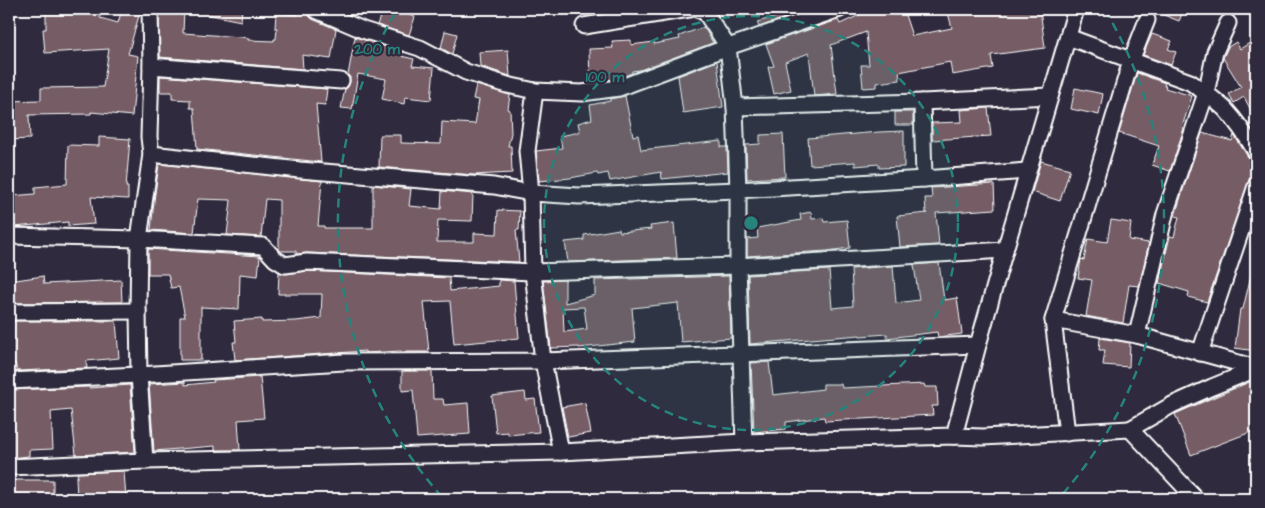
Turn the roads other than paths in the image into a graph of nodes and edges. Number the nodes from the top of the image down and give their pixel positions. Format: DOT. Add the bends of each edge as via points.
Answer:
graph roads {
  1 [pos="150,9"];
  2 [pos="315,9"];
  3 [pos="689,9"];
  4 [pos="840,9"];
  5 [pos="1076,9"];
  6 [pos="703,10"];
  7 [pos="1147,20"];
  8 [pos="1228,23"];
  9 [pos="584,26"];
  10 [pos="1068,37"];
  11 [pos="728,47"];
  12 [pos="1131,61"];
  13 [pos="150,66"];
  14 [pos="341,81"];
  15 [pos="535,90"];
  16 [pos="1206,93"];
  17 [pos="1050,96"];
  18 [pos="922,102"];
  19 [pos="735,106"];
  20 [pos="1256,152"];
  21 [pos="151,154"];
  22 [pos="1028,171"];
  23 [pos="924,180"];
  24 [pos="1256,186"];
  25 [pos="738,190"];
  26 [pos="531,193"];
  27 [pos="9,236"];
  28 [pos="139,239"];
  29 [pos="1005,250"];
  30 [pos="738,266"];
  31 [pos="532,272"];
  32 [pos="138,311"];
  33 [pos="9,312"];
  34 [pos="1053,320"];
  35 [pos="1137,335"];
  36 [pos="978,345"];
  37 [pos="742,353"];
  38 [pos="1200,353"];
  39 [pos="543,361"];
  40 [pos="1256,369"];
  41 [pos="139,375"];
  42 [pos="9,381"];
  43 [pos="1130,429"];
  44 [pos="1067,433"];
  45 [pos="954,436"];
  46 [pos="744,442"];
  47 [pos="561,452"];
  48 [pos="145,461"];
  49 [pos="9,467"];
  50 [pos="1196,499"];
  1 -- 13 [label="street"];
  2 -- 15 [label="street" via="363,30 420,48 466,72"];
  3 -- 9 [label="street"];
  4 -- 11 [label="street"];
  5 -- 10 [label="street"];
  6 -- 11 [label="street"];
  7 -- 12 [label="street"];
  8 -- 16 [label="street" via="1215,52"];
  10 -- 12 [label="street"];
  10 -- 17 [label="street"];
  11 -- 15 [label="street" via="619,88 582,93"];
  11 -- 19 [label="street"];
  12 -- 16 [label="street" via="1190,82"];
  12 -- 34 [label="street"];
  13 -- 14 [label="street"];
  13 -- 21 [label="street"];
  15 -- 26 [label="street" via="528,151"];
  16 -- 20 [label="street" via="1226,110"];
  16 -- 35 [label="street" via="1165,214"];
  17 -- 18 [label="street"];
  17 -- 22 [label="street"];
  18 -- 19 [label="street"];
  18 -- 23 [label="street"];
  19 -- 25 [label="street"];
  21 -- 26 [label="street"];
  21 -- 28 [label="street"];
  22 -- 23 [label="street"];
  22 -- 29 [label="street"];
  23 -- 25 [label="street"];
  24 -- 38 [label="street"];
  25 -- 26 [label="street" via="579,196"];
  25 -- 30 [label="street"];
  26 -- 31 [label="street"];
  27 -- 28 [label="street"];
  28 -- 31 [label="street" via="263,246 285,265 306,262"];
  28 -- 32 [label="street"];
  29 -- 30 [label="street"];
  29 -- 36 [label="street"];
  30 -- 31 [label="street"];
  30 -- 37 [label="street"];
  31 -- 39 [label="street"];
  32 -- 33 [label="street"];
  32 -- 41 [label="street"];
  34 -- 35 [label="street"];
  34 -- 44 [label="street"];
  35 -- 38 [label="street"];
  36 -- 37 [label="street"];
  36 -- 45 [label="street"];
  37 -- 39 [label="street"];
  37 -- 46 [label="street"];
  38 -- 40 [label="street"];
  39 -- 41 [label="street" via="344,362"];
  39 -- 47 [label="street"];
  40 -- 43 [label="street" via="1172,405"];
  41 -- 42 [label="street"];
  41 -- 48 [label="street"];
  43 -- 44 [label="street"];
  43 -- 50 [label="street"];
  44 -- 45 [label="street"];
  45 -- 46 [label="street"];
  46 -- 47 [label="street"];
  47 -- 48 [label="street"];
  48 -- 49 [label="street"];
}
